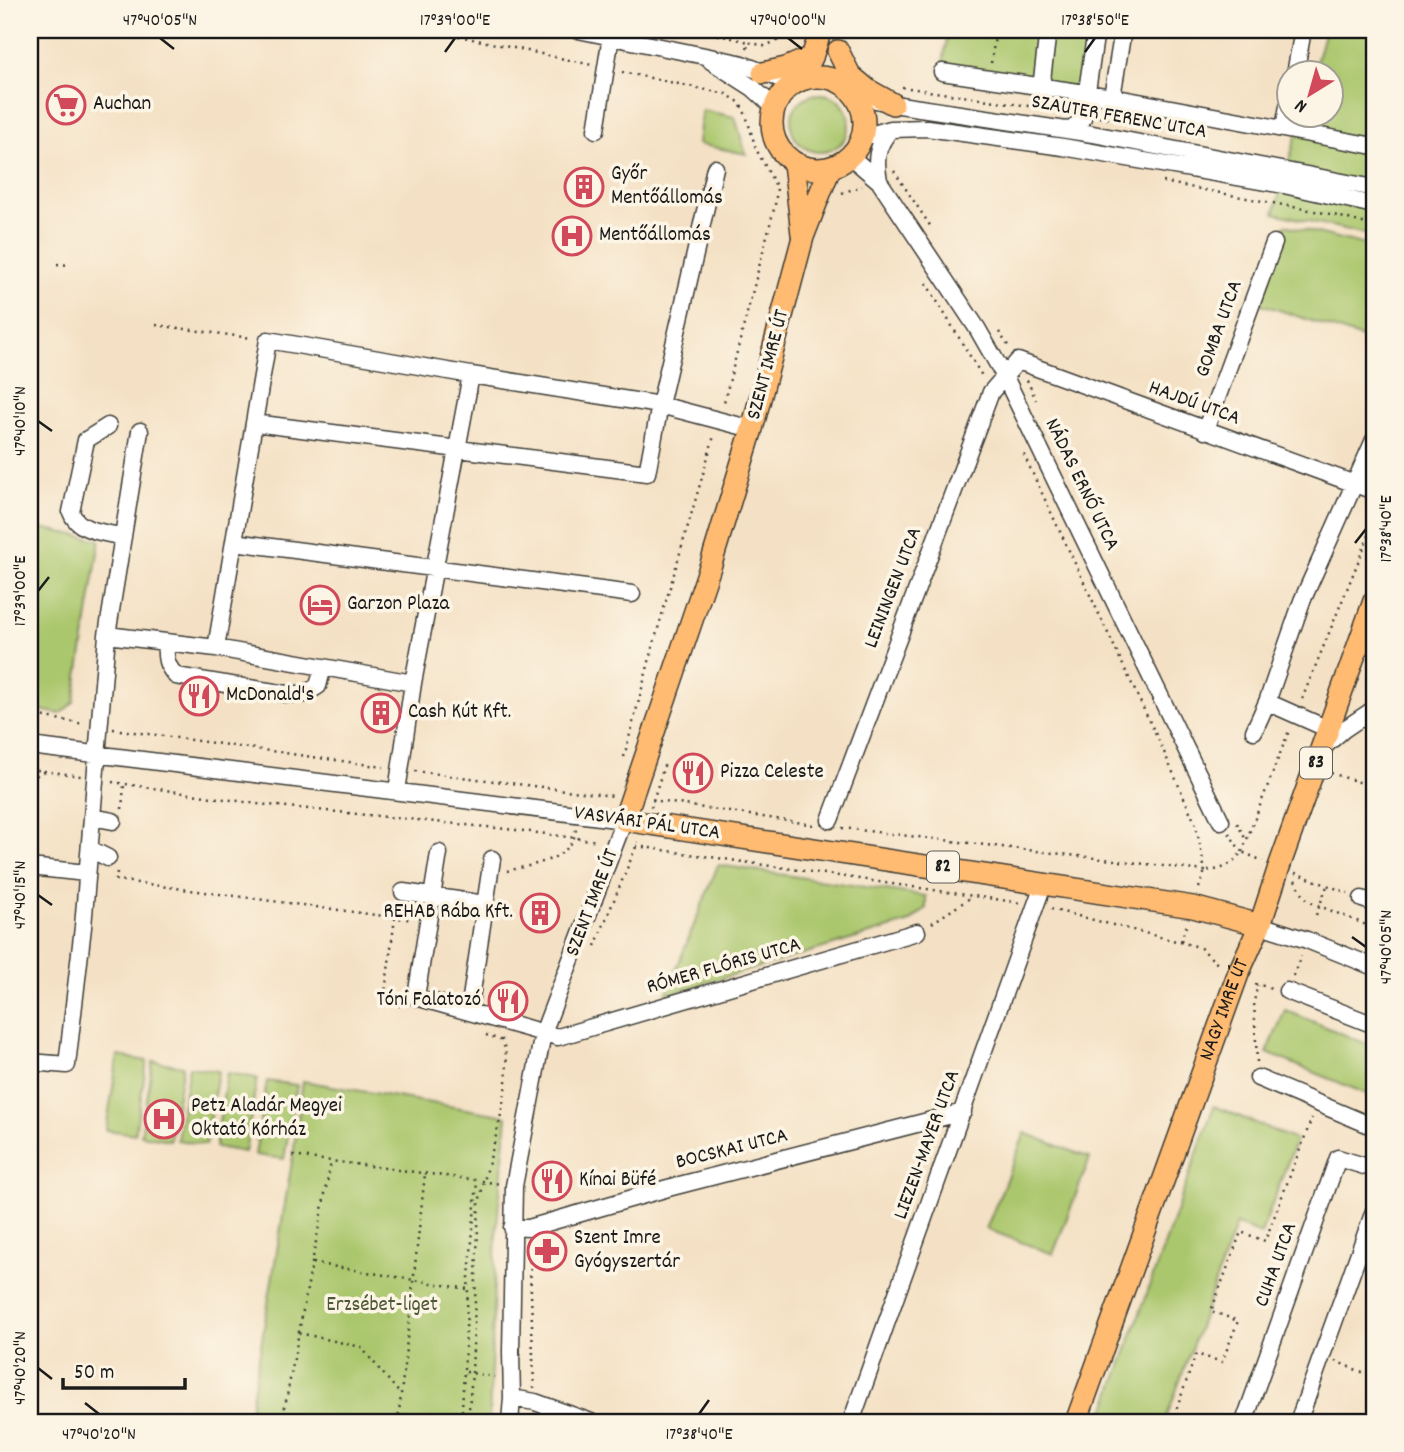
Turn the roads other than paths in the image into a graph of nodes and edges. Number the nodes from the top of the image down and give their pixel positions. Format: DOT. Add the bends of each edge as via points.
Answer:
graph roads {
  1 [pos="578,30"];
  2 [pos="821,30"];
  3 [pos="1048,30"];
  4 [pos="1096,30"];
  5 [pos="1123,30"];
  6 [pos="1303,30"];
  7 [pos="611,33"];
  8 [pos="838,40"];
  9 [pos="812,57"];
  10 [pos="706,58"];
  11 [pos="1298,60"];
  12 [pos="942,72"];
  13 [pos="763,73"];
  14 [pos="797,82"];
  15 [pos="1041,88"];
  16 [pos="851,91"];
  17 [pos="1087,95"];
  18 [pos="1112,97"];
  19 [pos="893,104"];
  20 [pos="775,107"];
  21 [pos="1083,118"];
  22 [pos="1274,126"];
  23 [pos="891,129"];
  24 [pos="596,130"];
  25 [pos="1066,130"];
  26 [pos="1294,130"];
  27 [pos="1093,134"];
  28 [pos="863,137"];
  29 [pos="1374,146"];
  30 [pos="851,157"];
  31 [pos="794,163"];
  32 [pos="715,168"];
  33 [pos="830,168"];
  34 [pos="879,181"];
  35 [pos="1374,188"];
  36 [pos="1374,205"];
  37 [pos="803,237"];
  38 [pos="1275,243"];
  39 [pos="471,375"];
  40 [pos="1005,377"];
  41 [pos="660,405"];
  42 [pos="254,424"];
  43 [pos="108,426"];
  44 [pos="752,429"];
  45 [pos="139,431"];
  46 [pos="1205,431"];
  47 [pos="1374,440"];
  48 [pos="458,448"];
  49 [pos="1354,484"];
  50 [pos="1374,491"];
  51 [pos="123,537"];
  52 [pos="234,542"];
  53 [pos="436,569"];
  54 [pos="632,594"];
  55 [pos="1374,601"];
  56 [pos="107,635"];
  57 [pos="166,643"];
  58 [pos="216,648"];
  59 [pos="323,667"];
  60 [pos="413,683"];
  61 [pos="1267,702"];
  62 [pos="1374,709"];
  63 [pos="1254,732"];
  64 [pos="1325,739"];
  65 [pos="30,746"];
  66 [pos="96,755"];
  67 [pos="397,790"];
  68 [pos="117,816"];
  69 [pos="92,817"];
  70 [pos="624,820"];
  71 [pos="1221,821"];
  72 [pos="828,824"];
  73 [pos="90,849"];
  74 [pos="439,853"];
  75 [pos="113,862"];
  76 [pos="30,867"];
  77 [pos="492,867"];
  78 [pos="86,873"];
  79 [pos="1044,882"];
  80 [pos="403,892"];
  81 [pos="432,896"];
  82 [pos="485,905"];
  83 [pos="1260,925"];
  84 [pos="917,932"];
  85 [pos="1374,967"];
  86 [pos="1287,991"];
  87 [pos="469,1011"];
  88 [pos="1374,1025"];
  89 [pos="543,1032"];
  90 [pos="30,1062"];
  91 [pos="1258,1078"];
  92 [pos="963,1112"];
  93 [pos="1374,1127"];
  94 [pos="1374,1169"];
  95 [pos="1374,1211"];
  96 [pos="512,1227"];
  97 [pos="512,1398"];
  98 [pos="510,1422"];
  99 [pos="591,1422"];
  100 [pos="851,1422"];
  101 [pos="1076,1422"];
  102 [pos="1244,1422"];
  103 [pos="1298,1422"];
  1 -- 7 [label="street"];
  2 -- 9 [label="main road"];
  3 -- 15 [label="street"];
  4 -- 17 [label="street"];
  5 -- 18 [label="street"];
  6 -- 11 [label="street"];
  7 -- 10 [label="street"];
  7 -- 24 [label="street"];
  8 -- 16 [label="main road"];
  8 -- 19 [label="main road" via="850,75"];
  9 -- 13 [label="main road"];
  9 -- 14 [label="main road"];
  10 -- 13 [label="street" via="739,62"];
  10 -- 20 [label="street"];
  12 -- 15 [label="street"];
  13 -- 14 [label="street"];
  14 -- 16 [label="main road" via="828,78"];
  14 -- 20 [label="main road"];
  15 -- 17 [label="street"];
  16 -- 19 [label="street, SZAUTER FERENC UTCA"];
  16 -- 28 [label="main road" via="862,108"];
  17 -- 18 [label="street"];
  17 -- 21 [label="street"];
  18 -- 22 [label="street"];
  19 -- 25 [label="street, SZAUTER FERENC UTCA"];
  20 -- 31 [label="main road" via="773,132 778,146"];
  21 -- 25 [label="street"];
  21 -- 27 [label="street"];
  23 -- 28 [label="street, SZAUTER FERENC UTCA"];
  23 -- 34 [label="street" via="878,146"];
  23 -- 36 [label="street, SZAUTER FERENC UTCA" via="927,128 1063,147"];
  25 -- 27 [label="street, SZAUTER FERENC UTCA"];
  26 -- 29 [label="street"];
  27 -- 35 [label="street, SZAUTER FERENC UTCA"];
  28 -- 30 [label="main road"];
  30 -- 33 [label="main road"];
  30 -- 34 [label="street, NÁDAS ERNŐ UTCA"];
  31 -- 33 [label="main road" via="816,170"];
  31 -- 37 [label="main road, SZENT IMRE ÚT"];
  32 -- 41 [label="street"];
  33 -- 37 [label="main road, SZENT IMRE ÚT"];
  34 -- 40 [label="street, NÁDAS ERNŐ UTCA"];
  37 -- 44 [label="main road, SZENT IMRE ÚT"];
  38 -- 46 [label="street, GOMBA UTCA"];
  39 -- 41 [label="street"];
  39 -- 42 [label="street" via="268,340"];
  39 -- 48 [label="street"];
  40 -- 46 [label="street, HAJDÚ UTCA" via="1018,361"];
  40 -- 71 [label="street, NÁDAS ERNŐ UTCA"];
  40 -- 72 [label="street, LEININGEN UTCA" via="990,392"];
  41 -- 44 [label="street"];
  41 -- 48 [label="street" via="647,473"];
  42 -- 48 [label="street"];
  42 -- 52 [label="street"];
  43 -- 51 [label="street" via="86,440 71,512 82,527"];
  44 -- 70 [label="main road, SZENT IMRE ÚT" via="711,564 622,797"];
  45 -- 51 [label="street"];
  46 -- 49 [label="street, HAJDÚ UTCA"];
  47 -- 49 [label="street"];
  48 -- 53 [label="street"];
  49 -- 50 [label="street, HAJDÚ UTCA"];
  49 -- 61 [label="street" via="1302,601"];
  51 -- 56 [label="street"];
  52 -- 53 [label="street"];
  52 -- 58 [label="street"];
  53 -- 54 [label="street"];
  53 -- 60 [label="street"];
  55 -- 64 [label="main road, NAGY IMRE ÚT / 83"];
  56 -- 57 [label="street"];
  56 -- 66 [label="street"];
  57 -- 58 [label="street"];
  57 -- 59 [label="street" via="167,667 176,676 287,694 306,694 318,686"];
  58 -- 59 [label="street"];
  59 -- 60 [label="street"];
  60 -- 67 [label="street"];
  61 -- 63 [label="street"];
  61 -- 64 [label="street" via="1295,715"];
  62 -- 64 [label="street"];
  64 -- 83 [label="main road, NAGY IMRE ÚT / 83"];
  65 -- 66 [label="street, VASVÁRI PÁL UTCA"];
  66 -- 67 [label="street, VASVÁRI PÁL UTCA"];
  66 -- 69 [label="street"];
  67 -- 70 [label="street, VASVÁRI PÁL UTCA"];
  68 -- 69 [label="street"];
  69 -- 73 [label="street"];
  70 -- 79 [label="main road, VASVÁRI PÁL UTCA / 82"];
  70 -- 89 [label="street, SZENT IMRE ÚT"];
  73 -- 75 [label="street"];
  73 -- 78 [label="street"];
  74 -- 81 [label="street"];
  76 -- 78 [label="street"];
  77 -- 82 [label="street"];
  78 -- 90 [label="street" via="67,1065"];
  79 -- 83 [label="main road, VASVÁRI PÁL UTCA / 82" via="1193,907"];
  79 -- 92 [label="street, LIEZEN-MAYER UTCA"];
  80 -- 81 [label="street"];
  81 -- 82 [label="street"];
  81 -- 87 [label="street, RÓMER FLÓRIS UTCA" via="416,996"];
  82 -- 87 [label="street"];
  83 -- 85 [label="street"];
  83 -- 101 [label="main road, NAGY IMRE ÚT" via="1238,974"];
  84 -- 89 [label="street, RÓMER FLÓRIS UTCA" via="564,1036"];
  86 -- 88 [label="street"];
  87 -- 89 [label="street, RÓMER FLÓRIS UTCA"];
  89 -- 96 [label="street, SZENT IMRE ÚT" via="514,1186"];
  91 -- 93 [label="street"];
  92 -- 96 [label="street, BOCSKAI UTCA" via="529,1228"];
  92 -- 100 [label="street, LIEZEN-MAYER UTCA"];
  94 -- 102 [label="street, CUHA UTCA" via="1338,1158"];
  95 -- 103 [label="street"];
  96 -- 97 [label="street, SZENT IMRE ÚT"];
  97 -- 98 [label="street, SZENT IMRE ÚT"];
  97 -- 99 [label="street"];
}
